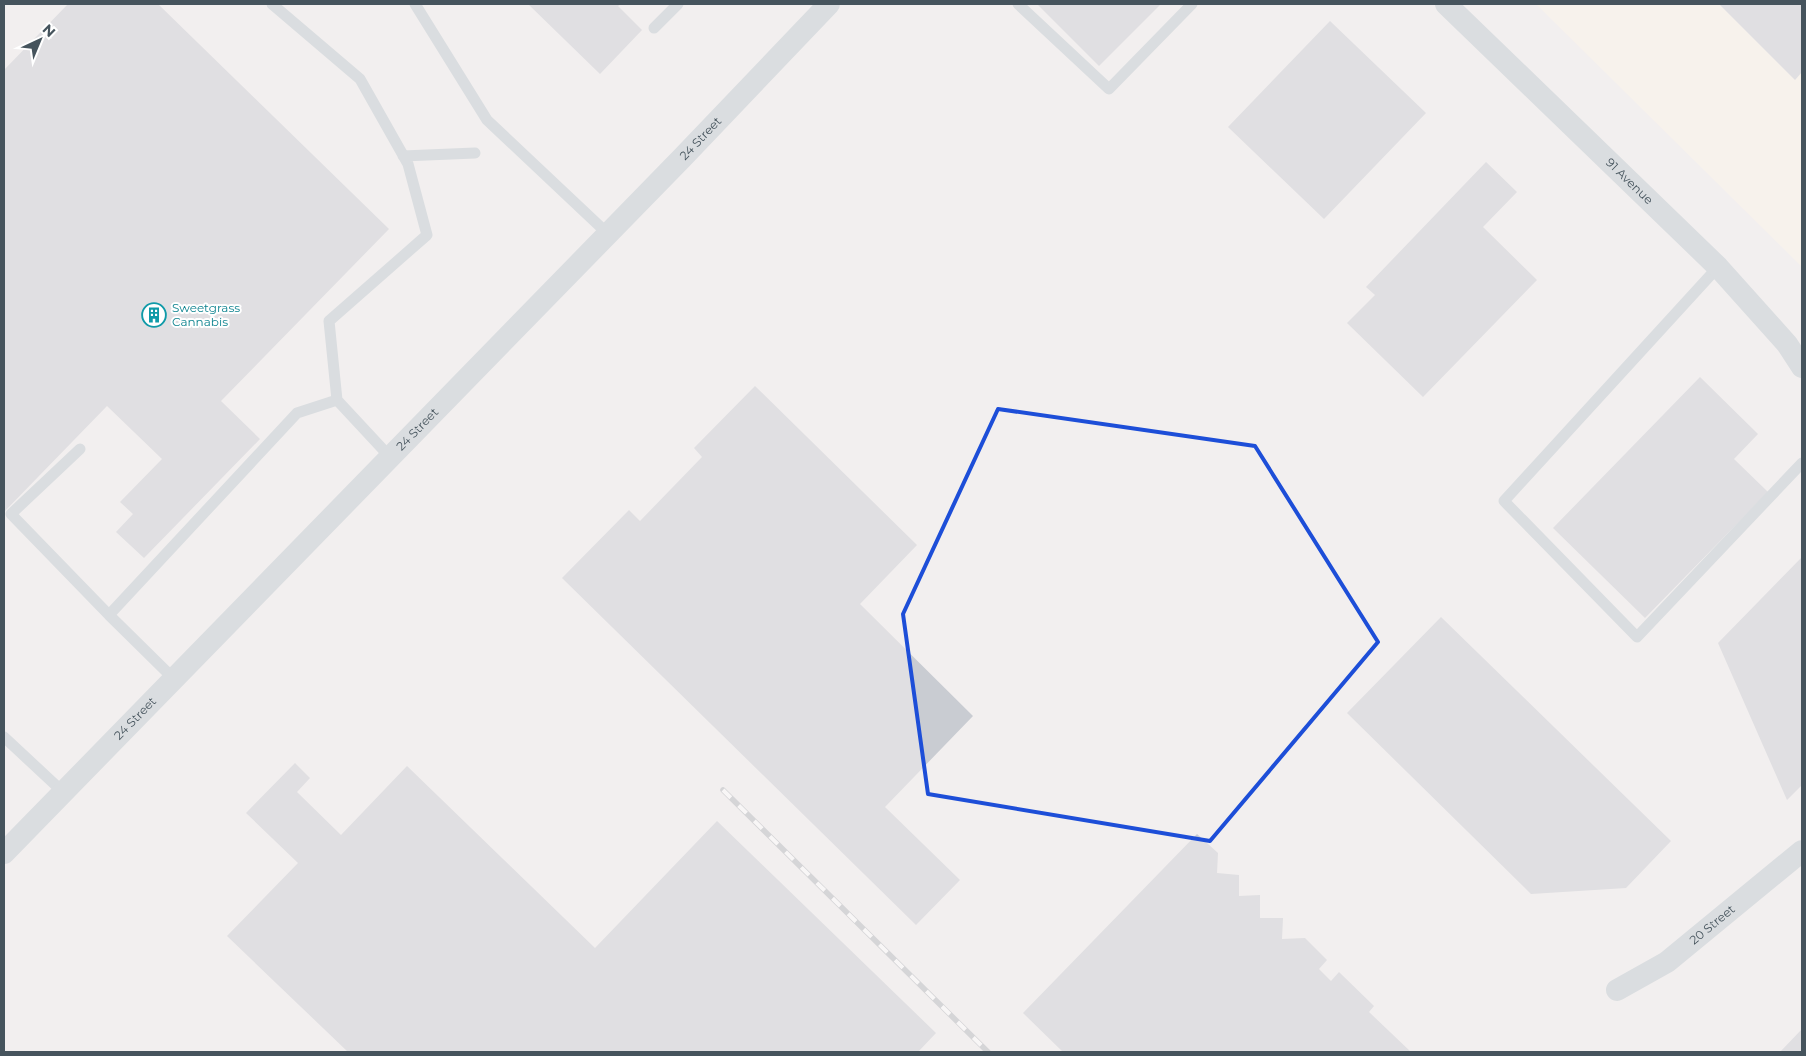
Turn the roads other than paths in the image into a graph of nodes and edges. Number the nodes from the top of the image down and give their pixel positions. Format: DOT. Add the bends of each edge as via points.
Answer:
graph roads {
  1 [pos="272,4"];
  2 [pos="415,4"];
  3 [pos="678,4"];
  4 [pos="829,4"];
  5 [pos="1018,4"];
  6 [pos="1192,4"];
  7 [pos="1446,4"];
  8 [pos="654,28"];
  9 [pos="475,153"];
  10 [pos="403,156"];
  11 [pos="608,234"];
  12 [pos="1718,267"];
  13 [pos="1802,367"];
  14 [pos="337,400"];
  15 [pos="80,449"];
  16 [pos="390,457"];
  17 [pos="1802,463"];
  18 [pos="109,615"];
  19 [pos="174,678"];
  20 [pos="4,737"];
  21 [pos="63,792"];
  22 [pos="1802,851"];
  23 [pos="4,853"];
  24 [pos="1618,990"];
  1 -- 10 [label="lane" via="360,79"];
  2 -- 11 [label="lane" via="487,120"];
  3 -- 8 [label="lane"];
  4 -- 11 [label="street, 24 Street"];
  5 -- 6 [label="lane" via="1109,90"];
  7 -- 12 [label="street, 91 Avenue"];
  9 -- 10 [label="lane"];
  10 -- 14 [label="lane" via="427,235 329,321"];
  11 -- 16 [label="street, 24 Street"];
  12 -- 13 [label="street, 91 Avenue" via="1787,344"];
  12 -- 17 [label="lane" via="1504,501 1637,637"];
  14 -- 16 [label="lane"];
  14 -- 18 [label="lane" via="297,414"];
  15 -- 18 [label="lane" via="11,514"];
  16 -- 19 [label="street, 24 Street"];
  18 -- 19 [label="lane"];
  19 -- 21 [label="street, 24 Street"];
  20 -- 21 [label="lane"];
  21 -- 23 [label="street, 24 Street"];
  22 -- 24 [label="street, 20 Street" via="1667,962"];
}
